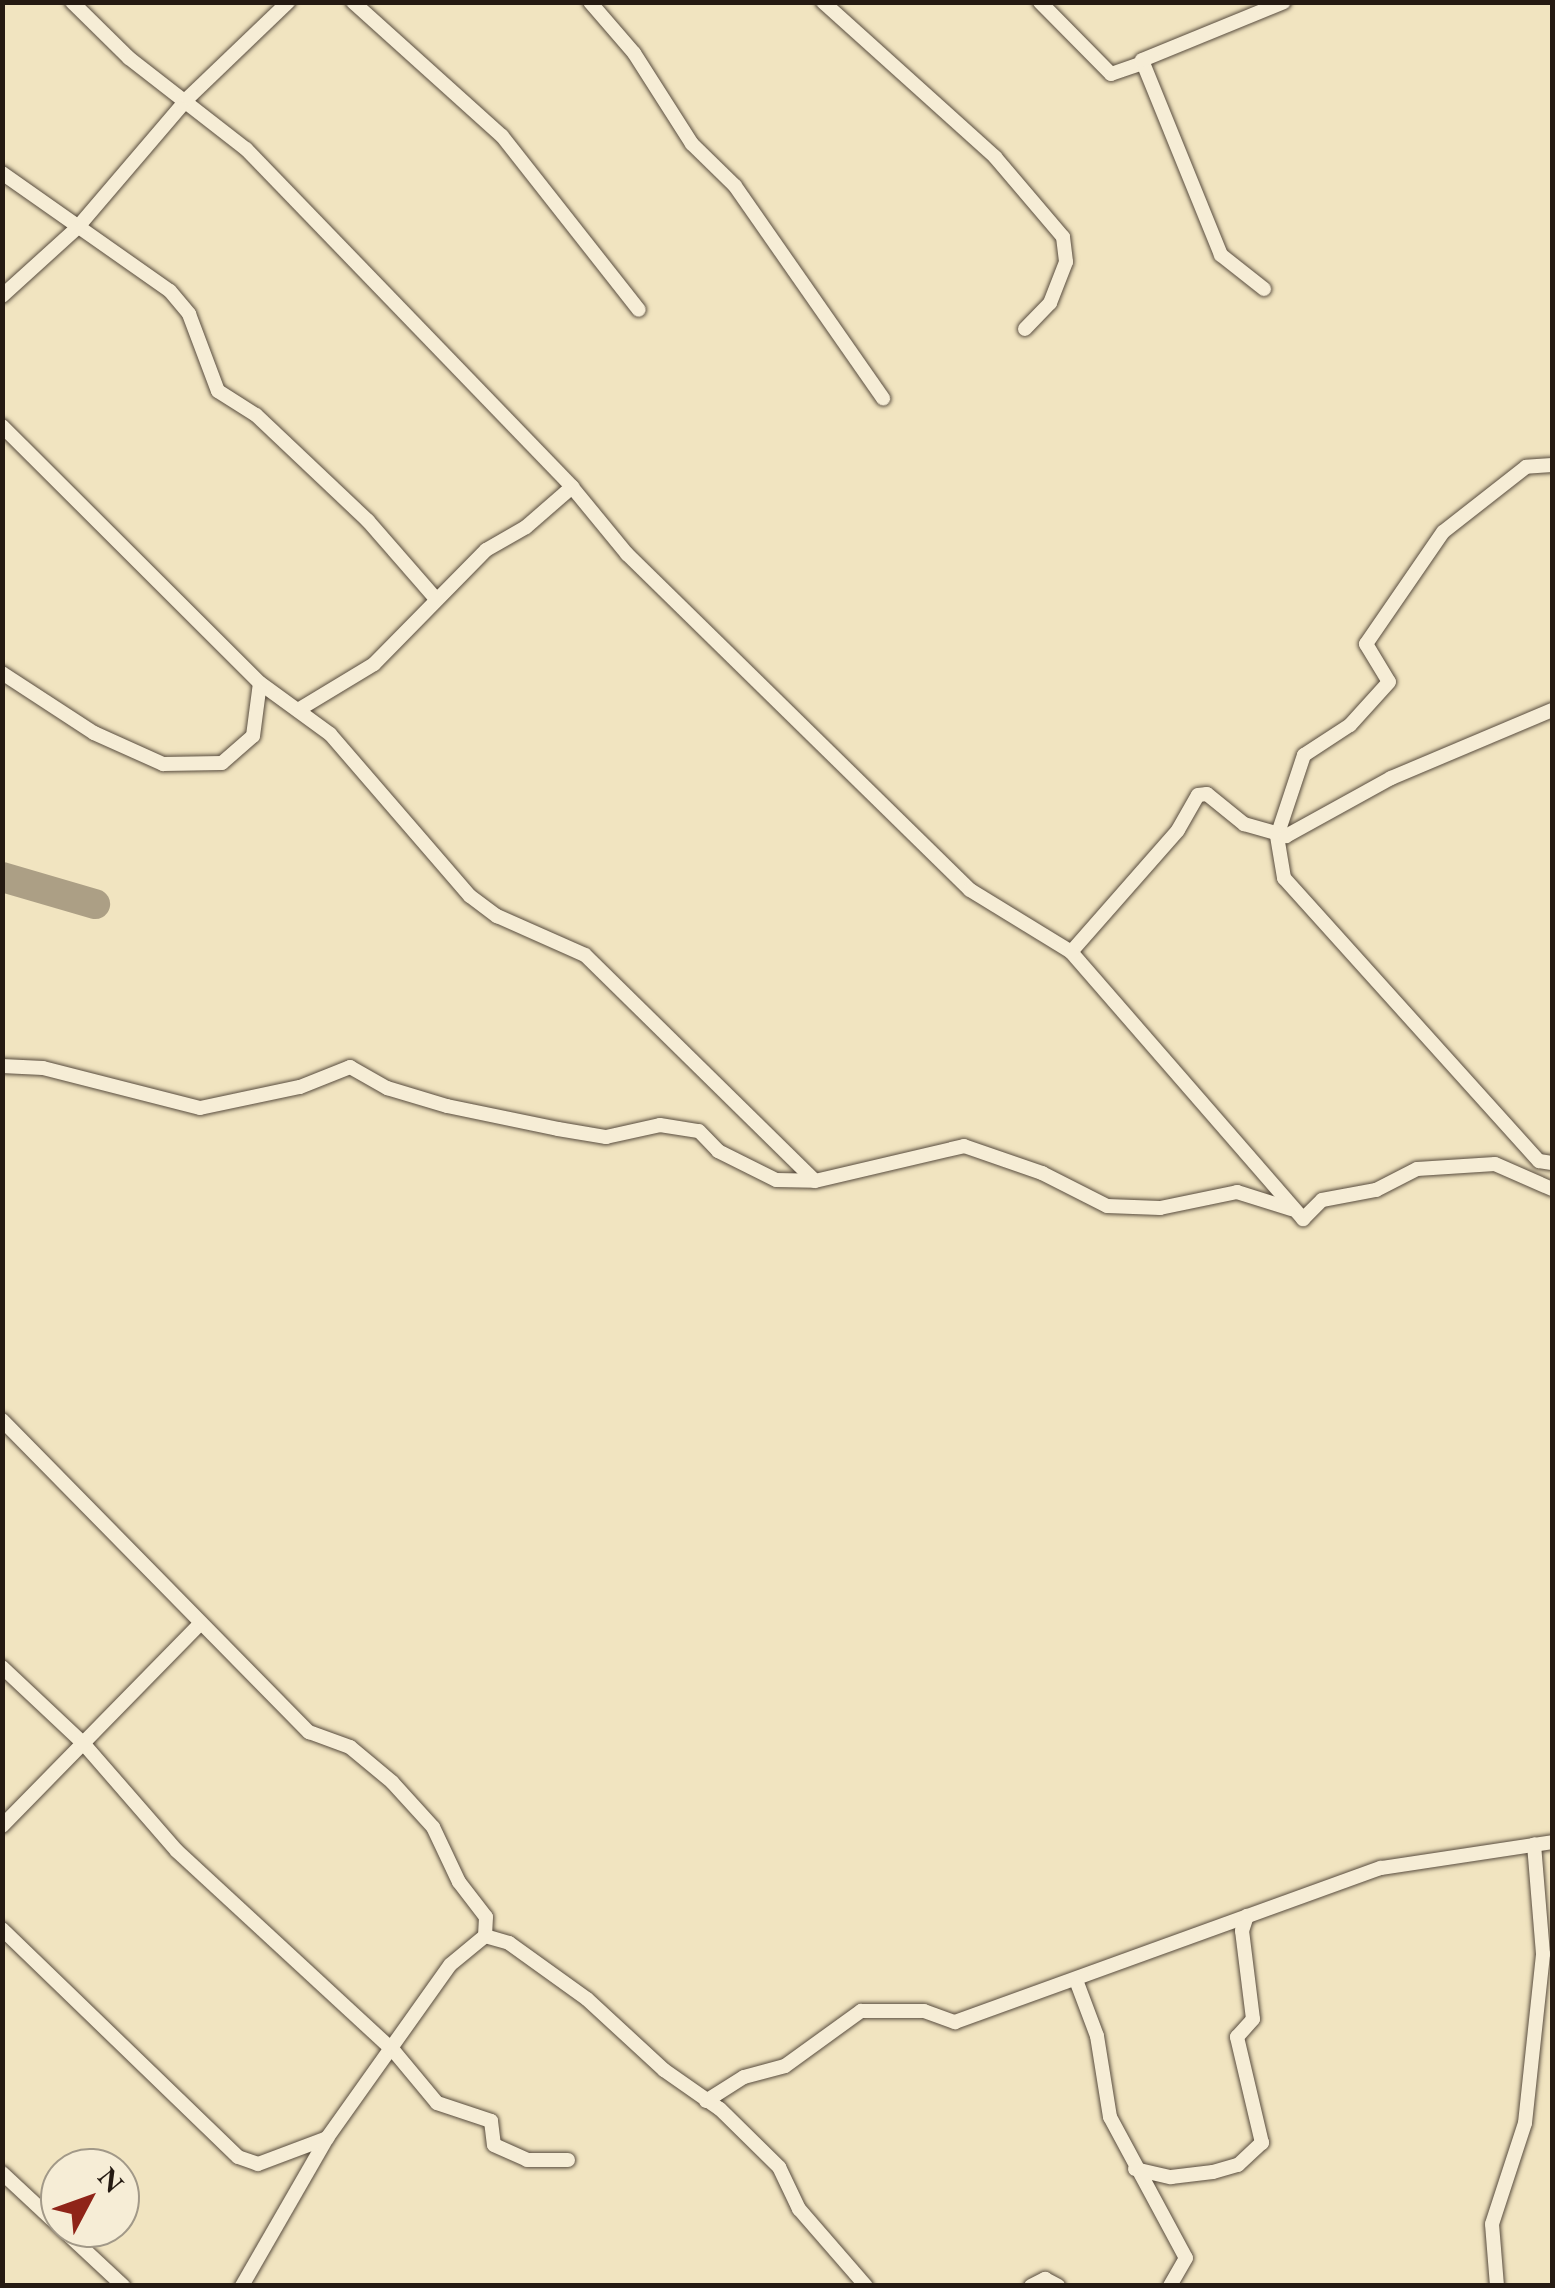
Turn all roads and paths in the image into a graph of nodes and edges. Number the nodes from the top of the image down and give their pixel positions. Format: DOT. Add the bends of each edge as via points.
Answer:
graph roads {
  1 [pos="72,2"];
  2 [pos="288,2"];
  3 [pos="352,2"];
  4 [pos="590,2"];
  5 [pos="824,2"];
  6 [pos="1040,2"];
  7 [pos="1284,2"];
  8 [pos="1144,64"];
  9 [pos="188,98"];
  10 [pos="2,173"];
  11 [pos="77,228"];
  12 [pos="1264,289"];
  13 [pos="2,296"];
  14 [pos="639,310"];
  15 [pos="1025,329"];
  16 [pos="883,398"];
  17 [pos="2,426"];
  18 [pos="1552,464"];
  19 [pos="572,487"];
  20 [pos="436,599"];
  21 [pos="2,672"];
  22 [pos="260,683"];
  23 [pos="298,710"];
  24 [pos="1552,710"];
  25 [pos="1276,836"];
  26 [pos="1071,952"];
  27 [pos="2,1066"];
  28 [pos="1552,1163"];
  29 [pos="815,1181"];
  30 [pos="1552,1189"];
  31 [pos="1303,1219"];
  32 [pos="2,1420"];
  33 [pos="201,1623"];
  34 [pos="2,1667"];
  35 [pos="83,1742"];
  36 [pos="2,1826"];
  37 [pos="1552,1842"];
  38 [pos="1534,1844"];
  39 [pos="1247,1916"];
  40 [pos="2,1929"];
  41 [pos="485,1936"];
  42 [pos="1076,1980"];
  43 [pos="393,2050"];
  44 [pos="706,2101"];
  45 [pos="327,2138"];
  46 [pos="568,2160"];
  47 [pos="1135,2169"];
  48 [pos="2,2173"];
  49 [pos="122,2286"];
  50 [pos="242,2286"];
  51 [pos="866,2286"];
  52 [pos="1031,2286"];
  53 [pos="1058,2286"];
  54 [pos="1170,2286"];
  55 [pos="1497,2286"];
  1 -- 9 [label="street" via="129,58"];
  2 -- 9 [label="street"];
  3 -- 14 [label="street" via="502,136"];
  4 -- 16 [label="street" via="634,53 692,144 735,186"];
  5 -- 15 [label="street" via="995,156 1063,237 1066,262 1050,303"];
  6 -- 8 [label="street" via="1111,74"];
  7 -- 8 [label="street"];
  8 -- 12 [label="street" via="1221,255"];
  9 -- 11 [label="street"];
  9 -- 19 [label="street" via="246,149"];
  10 -- 11 [label="street"];
  11 -- 13 [label="street"];
  11 -- 20 [label="street" via="170,291 189,314 218,391 256,415 326,480"];
  17 -- 22 [label="street"];
  18 -- 25 [label="street" via="1526,467 1491,488 1432,546 1366,644 1389,682 1350,725 1304,755"];
  19 -- 20 [label="street" via="526,527 486,550"];
  19 -- 26 [label="street" via="627,554 970,890"];
  20 -- 23 [label="street" via="374,664"];
  21 -- 22 [label="street" via="94,733 163,764 222,763 253,736"];
  22 -- 23 [label="street"];
  23 -- 29 [label="street" via="330,734 470,896 496,916 586,955"];
  24 -- 25 [label="street" via="1356,794 1304,831"];
  25 -- 26 [label="street" via="1198,795 1178,830"];
  25 -- 28 [label="street" via="1284,878 1539,1161"];
  26 -- 31 [label="street"];
  27 -- 29 [label="street" via="43,1068 200,1108 300,1087 350,1067 387,1088 447,1106 558,1129 606,1137 660,1125 699,1131 755,1172"];
  29 -- 31 [label="street" via="964,1146 1042,1173 1108,1206 1160,1208 1237,1192 1263,1204 1284,1204"];
  30 -- 31 [label="street" via="1496,1164 1417,1169 1376,1190 1322,1200"];
  32 -- 33 [label="street"];
  33 -- 35 [label="street"];
  33 -- 41 [label="street" via="310,1732 363,1755 423,1816 486,1917"];
  34 -- 35 [label="street"];
  35 -- 36 [label="street"];
  35 -- 43 [label="street" via="164,1838"];
  37 -- 38 [label="street"];
  38 -- 39 [label="street" via="1381,1868"];
  38 -- 55 [label="street" via="1543,1954 1525,2122 1492,2224"];
  39 -- 42 [label="street"];
  39 -- 47 [label="street" via="1242,1932 1252,2020 1236,2038 1262,2143 1238,2165 1213,2172 1171,2177"];
  40 -- 45 [label="street" via="238,2157 258,2164"];
  41 -- 43 [label="street" via="450,1966"];
  41 -- 44 [label="street" via="509,1943 586,1999"];
  42 -- 44 [label="street" via="955,2022 911,2009 860,2011 785,2066 744,2077"];
  42 -- 47 [label="street" via="1097,2036 1110,2117"];
  43 -- 45 [label="street"];
  43 -- 46 [label="street" via="437,2103 491,2121 494,2145 527,2160"];
  44 -- 51 [label="street" via="779,2167 800,2210"];
  45 -- 50 [label="street"];
  47 -- 54 [label="street" via="1186,2258"];
  48 -- 49 [label="street"];
  52 -- 53 [label="street" via="1045,2280"];
}
